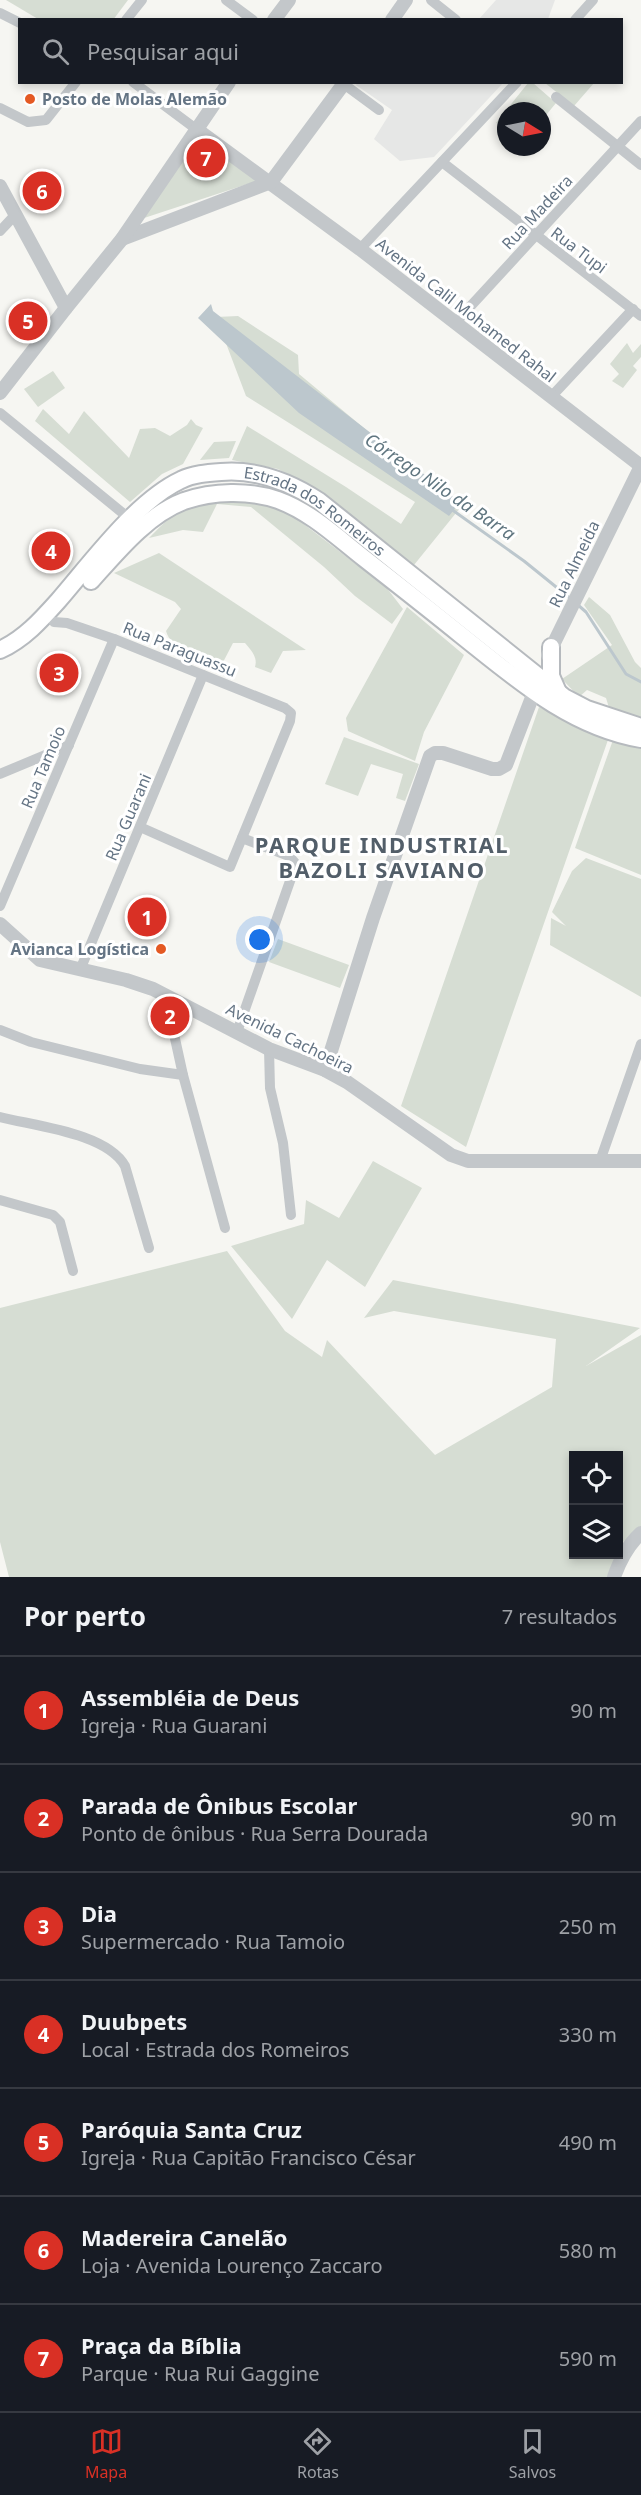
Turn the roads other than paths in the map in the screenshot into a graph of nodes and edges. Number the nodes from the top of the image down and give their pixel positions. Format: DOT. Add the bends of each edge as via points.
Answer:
graph roads {
  1 [pos="142,0"];
  2 [pos="226,0"];
  3 [pos="289,0"];
  4 [pos="406,0"];
  5 [pos="431,0"];
  6 [pos="593,0"];
  7 [pos="0,13"];
  8 [pos="128,18"];
  9 [pos="250,18"];
  10 [pos="276,18"];
  11 [pos="393,18"];
  12 [pos="454,18"];
  13 [pos="577,18"];
  14 [pos="18,22"];
  15 [pos="74,84"];
  16 [pos="136,84"];
  17 [pos="228,84"];
  18 [pos="342,84"];
  19 [pos="344,84"];
  20 [pos="515,84"];
  21 [pos="556,97"];
  22 [pos="0,108"];
  23 [pos="379,110"];
  24 [pos="641,121"];
  25 [pos="196,129"];
  26 [pos="618,146"];
  27 [pos="442,162"];
  28 [pos="641,165"];
  29 [pos="271,182"];
  30 [pos="0,186"];
  31 [pos="0,200"];
  32 [pos="14,211"];
  33 [pos="0,231"];
  34 [pos="536,235"];
  35 [pos="122,239"];
  36 [pos="360,249"];
  37 [pos="66,308"];
  38 [pos="637,313"];
  39 [pos="456,322"];
  40 [pos="0,393"];
  41 [pos="551,397"];
  42 [pos="0,413"];
  43 [pos="641,466"];
  44 [pos="130,519"];
  45 [pos="54,622"];
  46 [pos="114,639"];
  47 [pos="0,650"];
  48 [pos="548,654"];
  49 [pos="0,663"];
  50 [pos="502,668"];
  51 [pos="203,675"];
  52 [pos="534,680"];
  53 [pos="558,693"];
  54 [pos="641,727"];
  55 [pos="641,738"];
  56 [pos="69,745"];
  57 [pos="0,774"];
  58 [pos="140,827"];
  59 [pos="242,838"];
  60 [pos="0,906"];
  61 [pos="0,924"];
  62 [pos="80,970"];
  63 [pos="177,1000"];
  64 [pos="0,1030"];
  65 [pos="237,1032"];
  66 [pos="641,1044"];
  67 [pos="269,1049"];
  68 [pos="325,1070"];
  69 [pos="183,1075"];
  70 [pos="0,1118"];
  71 [pos="600,1161"];
  72 [pos="641,1161"];
  73 [pos="0,1200"];
  74 [pos="291,1215"];
  75 [pos="225,1228"];
  76 [pos="148,1248"];
  77 [pos="73,1271"];
  78 [pos="641,1533"];
  79 [pos="614,1577"];
  1 -- 8 [label="street"];
  2 -- 9 [label="street"];
  3 -- 10 [label="street"];
  4 -- 11 [label="street"];
  5 -- 12 [label="street"];
  6 -- 13 [label="street"];
  7 -- 14 [label="street"];
  15 -- 22 [label="street" via="46,120 28,122"];
  16 -- 25 [label="street"];
  17 -- 25 [label="street"];
  18 -- 29 [label="street"];
  19 -- 23 [label="street"];
  20 -- 27 [label="street"];
  21 -- 26 [label="street"];
  24 -- 26 [label="street, Rua Madeira"];
  25 -- 29 [label="street, Avenida Calil Mohamed Rahal"];
  25 -- 35 [label="street"];
  26 -- 28 [label="street"];
  26 -- 34 [label="street, Rua Madeira"];
  27 -- 34 [label="street, Rua Tupi"];
  27 -- 36 [label="street"];
  29 -- 35 [label="street"];
  29 -- 36 [label="street, Avenida Calil Mohamed Rahal"];
  30 -- 32 [label="street"];
  31 -- 32 [label="street"];
  32 -- 33 [label="street"];
  32 -- 37 [label="street"];
  34 -- 38 [label="street, Rua Tupi"];
  34 -- 39 [label="street, Rua Madeira"];
  35 -- 37 [label="street"];
  36 -- 39 [label="street, Avenida Calil Mohamed Rahal"];
  37 -- 40 [label="street"];
  38 -- 41 [label="street"];
  39 -- 41 [label="street, Avenida Calil Mohamed Rahal"];
  41 -- 43 [label="street, Avenida Calil Mohamed Rahal"];
  42 -- 44 [label="street"];
  43 -- 48 [label="street, Rua Almeida"];
  44 -- 47 [label="main road, Estrada dos Romeiros" via="35,626"];
  44 -- 52 [label="main road, Estrada dos Romeiros" via="165,489 204,473 247,472 292,484 331,510"];
  45 -- 46 [label="street, Rua Paraguassu" via="67,622"];
  45 -- 49 [label="main road, Estrada dos Romeiros" via="35,642"];
  45 -- 50 [label="main road, Estrada dos Romeiros" via="112,557 166,510 201,496 241,493 278,500 310,517"];
  46 -- 51 [label="street, Rua Paraguassu"];
  46 -- 56 [label="street, Rua Tamoio"];
  48 -- 52 [label="main road"];
  48 -- 53 [label="main road"];
  50 -- 52 [label="main road, Estrada dos Romeiros"];
  50 -- 52 [label="main road"];
  51 -- 58 [label="street, Rua Guarani"];
  51 -- 59 [label="street, Rua Paraguassu" via="291,713 291,722"];
  52 -- 53 [label="main road, Estrada dos Romeiros"];
  52 -- 55 [label="main road, Estrada dos Romeiros" via="582,720"];
  52 -- 68 [label="street" via="506,765 492,769 443,753 430,756"];
  53 -- 54 [label="main road, Estrada dos Romeiros" via="587,709"];
  56 -- 57 [label="street"];
  56 -- 60 [label="street, Rua Tamoio"];
  58 -- 59 [label="street" via="230,867"];
  58 -- 62 [label="street, Rua Guarani"];
  59 -- 65 [label="street" via="289,856 296,864"];
  61 -- 62 [label="street, Avenida Cachoeira" via="40,960"];
  62 -- 63 [label="street, Avenida Cachoeira" via="126,980"];
  63 -- 65 [label="street, Avenida Cachoeira"];
  63 -- 69 [label="street" via="172,1023"];
  64 -- 69 [label="street" via="31,1042 140,1069"];
  65 -- 67 [label="street, Avenida Cachoeira"];
  66 -- 71 [label="street"];
  67 -- 68 [label="street, Avenida Cachoeira"];
  67 -- 74 [label="street" via="270,1088 283,1143"];
  68 -- 71 [label="street, Avenida Cachoeira" via="452,1155 468,1161"];
  69 -- 75 [label="street"];
  70 -- 76 [label="street" via="96,1142 120,1156"];
  71 -- 72 [label="street, Avenida Cachoeira"];
  73 -- 77 [label="street" via="53,1215 60,1222"];
  78 -- 79 [label="street" via="621,1558"];
}
